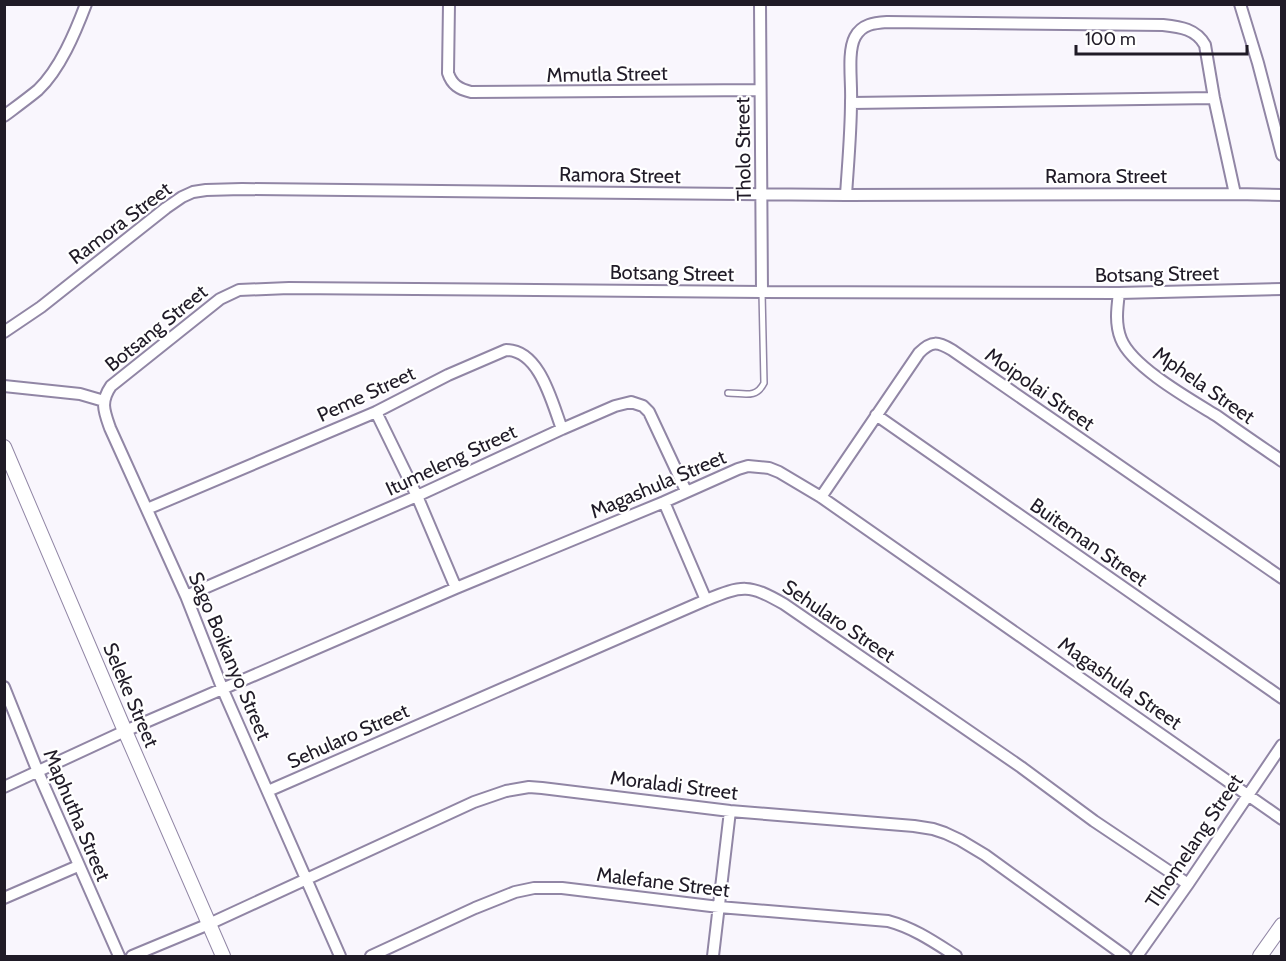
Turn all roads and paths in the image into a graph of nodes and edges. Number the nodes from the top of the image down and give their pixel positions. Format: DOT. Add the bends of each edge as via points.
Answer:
graph roads {
  1 [pos="86,4"];
  2 [pos="449,4"];
  3 [pos="760,4"];
  4 [pos="1240,4"];
  5 [pos="759,90"];
  6 [pos="1214,98"];
  7 [pos="851,103"];
  8 [pos="4,116"];
  9 [pos="1281,155"];
  10 [pos="762,194"];
  11 [pos="1235,194"];
  12 [pos="846,195"];
  13 [pos="1281,195"];
  14 [pos="1281,289"];
  15 [pos="762,292"];
  16 [pos="1119,293"];
  17 [pos="4,332"];
  18 [pos="4,386"];
  19 [pos="728,393"];
  20 [pos="104,401"];
  21 [pos="376,412"];
  22 [pos="876,415"];
  23 [pos="562,429"];
  24 [pos="4,447"];
  25 [pos="1281,461"];
  26 [pos="686,491"];
  27 [pos="417,496"];
  28 [pos="821,496"];
  29 [pos="664,502"];
  30 [pos="147,509"];
  31 [pos="1281,578"];
  32 [pos="456,588"];
  33 [pos="186,596"];
  34 [pos="706,600"];
  35 [pos="4,687"];
  36 [pos="223,690"];
  37 [pos="1281,698"];
  38 [pos="125,731"];
  39 [pos="1281,745"];
  40 [pos="38,772"];
  41 [pos="4,787"];
  42 [pos="268,791"];
  43 [pos="1247,794"];
  44 [pos="730,811"];
  45 [pos="1281,819"];
  46 [pos="78,866"];
  47 [pos="305,879"];
  48 [pos="1188,884"];
  49 [pos="4,898"];
  50 [pos="719,907"];
  51 [pos="209,924"];
  52 [pos="1281,925"];
  53 [pos="119,957"];
  54 [pos="132,957"];
  55 [pos="223,957"];
  56 [pos="340,957"];
  57 [pos="371,957"];
  58 [pos="713,957"];
  59 [pos="956,957"];
  60 [pos="1125,957"];
  61 [pos="1137,957"];
  62 [pos="1260,957"];
  1 -- 8 [label="street" via="51,74 39,89"];
  2 -- 5 [label="street, Mmutla Street" via="448,73 456,87 471,93"];
  3 -- 5 [label="street, Tholo Street"];
  4 -- 9 [label="street"];
  5 -- 10 [label="street, Tholo Street"];
  6 -- 7 [label="street"];
  6 -- 7 [label="street" via="1205,45 1193,32 1181,27 887,22 866,25 856,34 851,54"];
  6 -- 11 [label="street"];
  7 -- 12 [label="street"];
  10 -- 12 [label="street, Ramora Street"];
  10 -- 15 [label="street, Tholo Street"];
  10 -- 17 [label="street, Ramora Street" via="242,189 193,192 166,208"];
  11 -- 12 [label="street, Ramora Street"];
  11 -- 13 [label="street, Ramora Street"];
  14 -- 16 [label="street, Botsang Street"];
  15 -- 16 [label="street, Botsang Street"];
  15 -- 19 [label="lane" via="764,383 754,394"];
  15 -- 20 [label="street, Botsang Street" via="239,290 220,299 121,377"];
  16 -- 25 [label="street, Mphela Street" via="1116,318 1126,349 1161,380"];
  18 -- 20 [label="street" via="80,394"];
  20 -- 30 [label="street, Sago Boikanyo Street" via="110,428"];
  21 -- 23 [label="street, Peme Street" via="497,353 513,350 535,366"];
  21 -- 27 [label="street"];
  21 -- 30 [label="street, Peme Street"];
  22 -- 28 [label="street, Moipolai Street"];
  22 -- 31 [label="street, Moipolai Street" via="922,350 932,343 945,346"];
  22 -- 37 [label="street, Buiteman Street"];
  23 -- 26 [label="street, Itumeleng Street" via="625,403 643,406"];
  23 -- 27 [label="street, Itumeleng Street"];
  24 -- 38 [label="street, Seleke Street"];
  26 -- 28 [label="street, Magashula Street" via="738,469 759,466 779,472"];
  26 -- 29 [label="street, Magashula Street"];
  27 -- 32 [label="street"];
  27 -- 33 [label="street, Itumeleng Street"];
  28 -- 43 [label="street, Magashula Street"];
  29 -- 32 [label="street, Magashula Street"];
  29 -- 34 [label="street"];
  30 -- 33 [label="street, Sago Boikanyo Street"];
  32 -- 36 [label="street, Magashula Street"];
  33 -- 36 [label="street, Sago Boikanyo Street"];
  34 -- 42 [label="street, Sehularo Street"];
  34 -- 48 [label="street, Sehularo Street" via="747,588 764,592"];
  35 -- 40 [label="street, Maphutha Street"];
  36 -- 38 [label="street, Magashula Street"];
  36 -- 42 [label="street, Sago Boikanyo Street"];
  38 -- 40 [label="street, Magashula Street"];
  38 -- 51 [label="street, Seleke Street"];
  39 -- 43 [label="street, Tlhomelang Street"];
  40 -- 41 [label="street, Magashula Street"];
  40 -- 46 [label="street, Maphutha Street"];
  42 -- 47 [label="street, Sago Boikanyo Street"];
  43 -- 45 [label="street, Magashula Street"];
  43 -- 48 [label="street, Tlhomelang Street"];
  44 -- 47 [label="street, Moraladi Street" via="518,788 474,802"];
  44 -- 50 [label="street"];
  44 -- 60 [label="street, Moraladi Street" via="914,826 945,833 985,855"];
  46 -- 49 [label="street"];
  46 -- 53 [label="street, Maphutha Street"];
  47 -- 51 [label="street, Moraladi Street"];
  47 -- 56 [label="street, Sago Boikanyo Street"];
  48 -- 61 [label="street, Tlhomelang Street"];
  50 -- 57 [label="street, Malefane Street" via="534,888 489,902"];
  50 -- 58 [label="street"];
  50 -- 59 [label="street, Malefane Street" via="888,921 909,927"];
  51 -- 54 [label="street, Moraladi Street"];
  51 -- 55 [label="street, Seleke Street"];
  52 -- 62 [label="street"];
}
